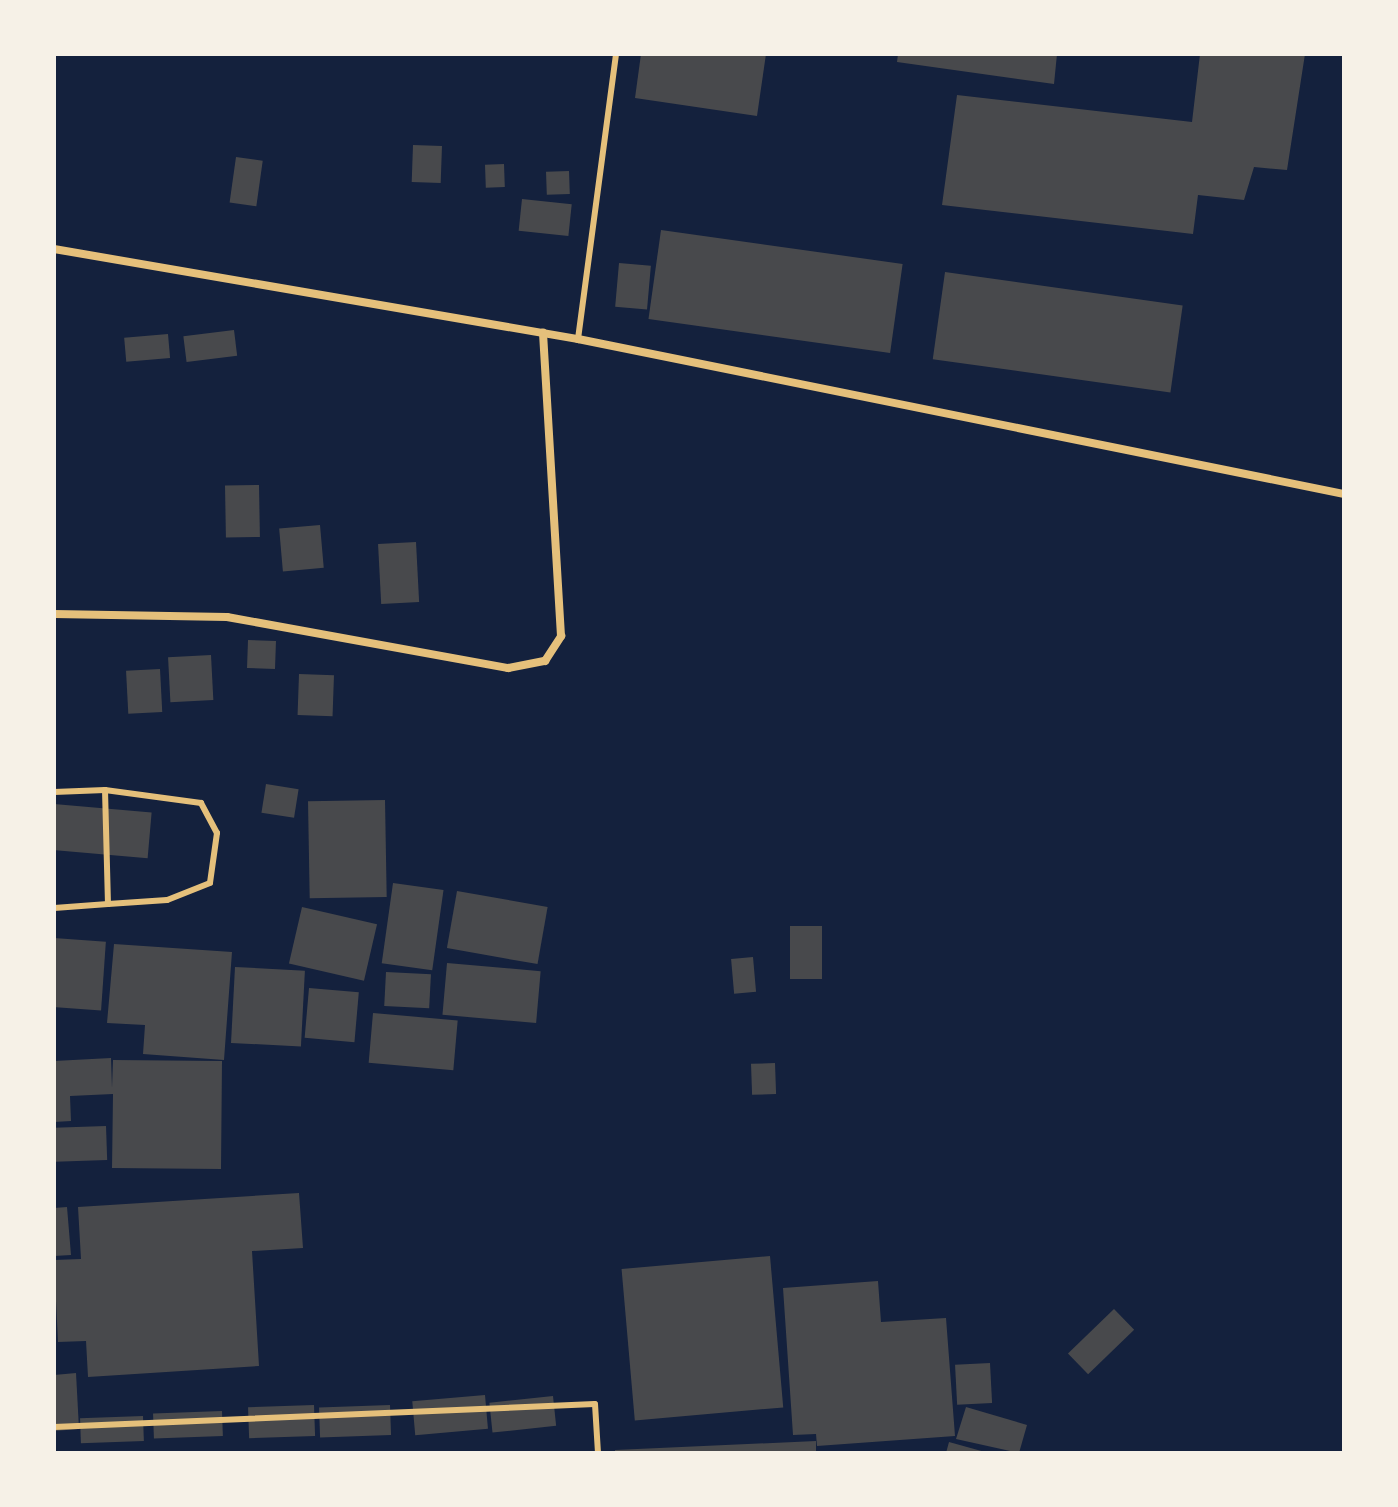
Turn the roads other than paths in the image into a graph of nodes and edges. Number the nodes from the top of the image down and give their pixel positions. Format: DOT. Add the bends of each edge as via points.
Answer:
graph roads {
  1 [pos="616,54"];
  2 [pos="54,249"];
  3 [pos="543,333"];
  4 [pos="578,339"];
  5 [pos="1344,494"];
  6 [pos="54,614"];
  7 [pos="105,790"];
  8 [pos="54,792"];
  9 [pos="108,904"];
  10 [pos="54,908"];
  11 [pos="54,1427"];
  12 [pos="598,1453"];
  1 -- 4 [label="lane"];
  2 -- 3 [label="street"];
  3 -- 4 [label="street"];
  3 -- 6 [label="street" via="561,636 545,661 508,668 242,618"];
  4 -- 5 [label="street"];
  7 -- 8 [label="lane"];
  7 -- 9 [label="lane"];
  7 -- 9 [label="lane" via="201,803 217,833 210,883 167,900"];
  9 -- 10 [label="lane"];
  11 -- 12 [label="lane" via="595,1404"];
}
